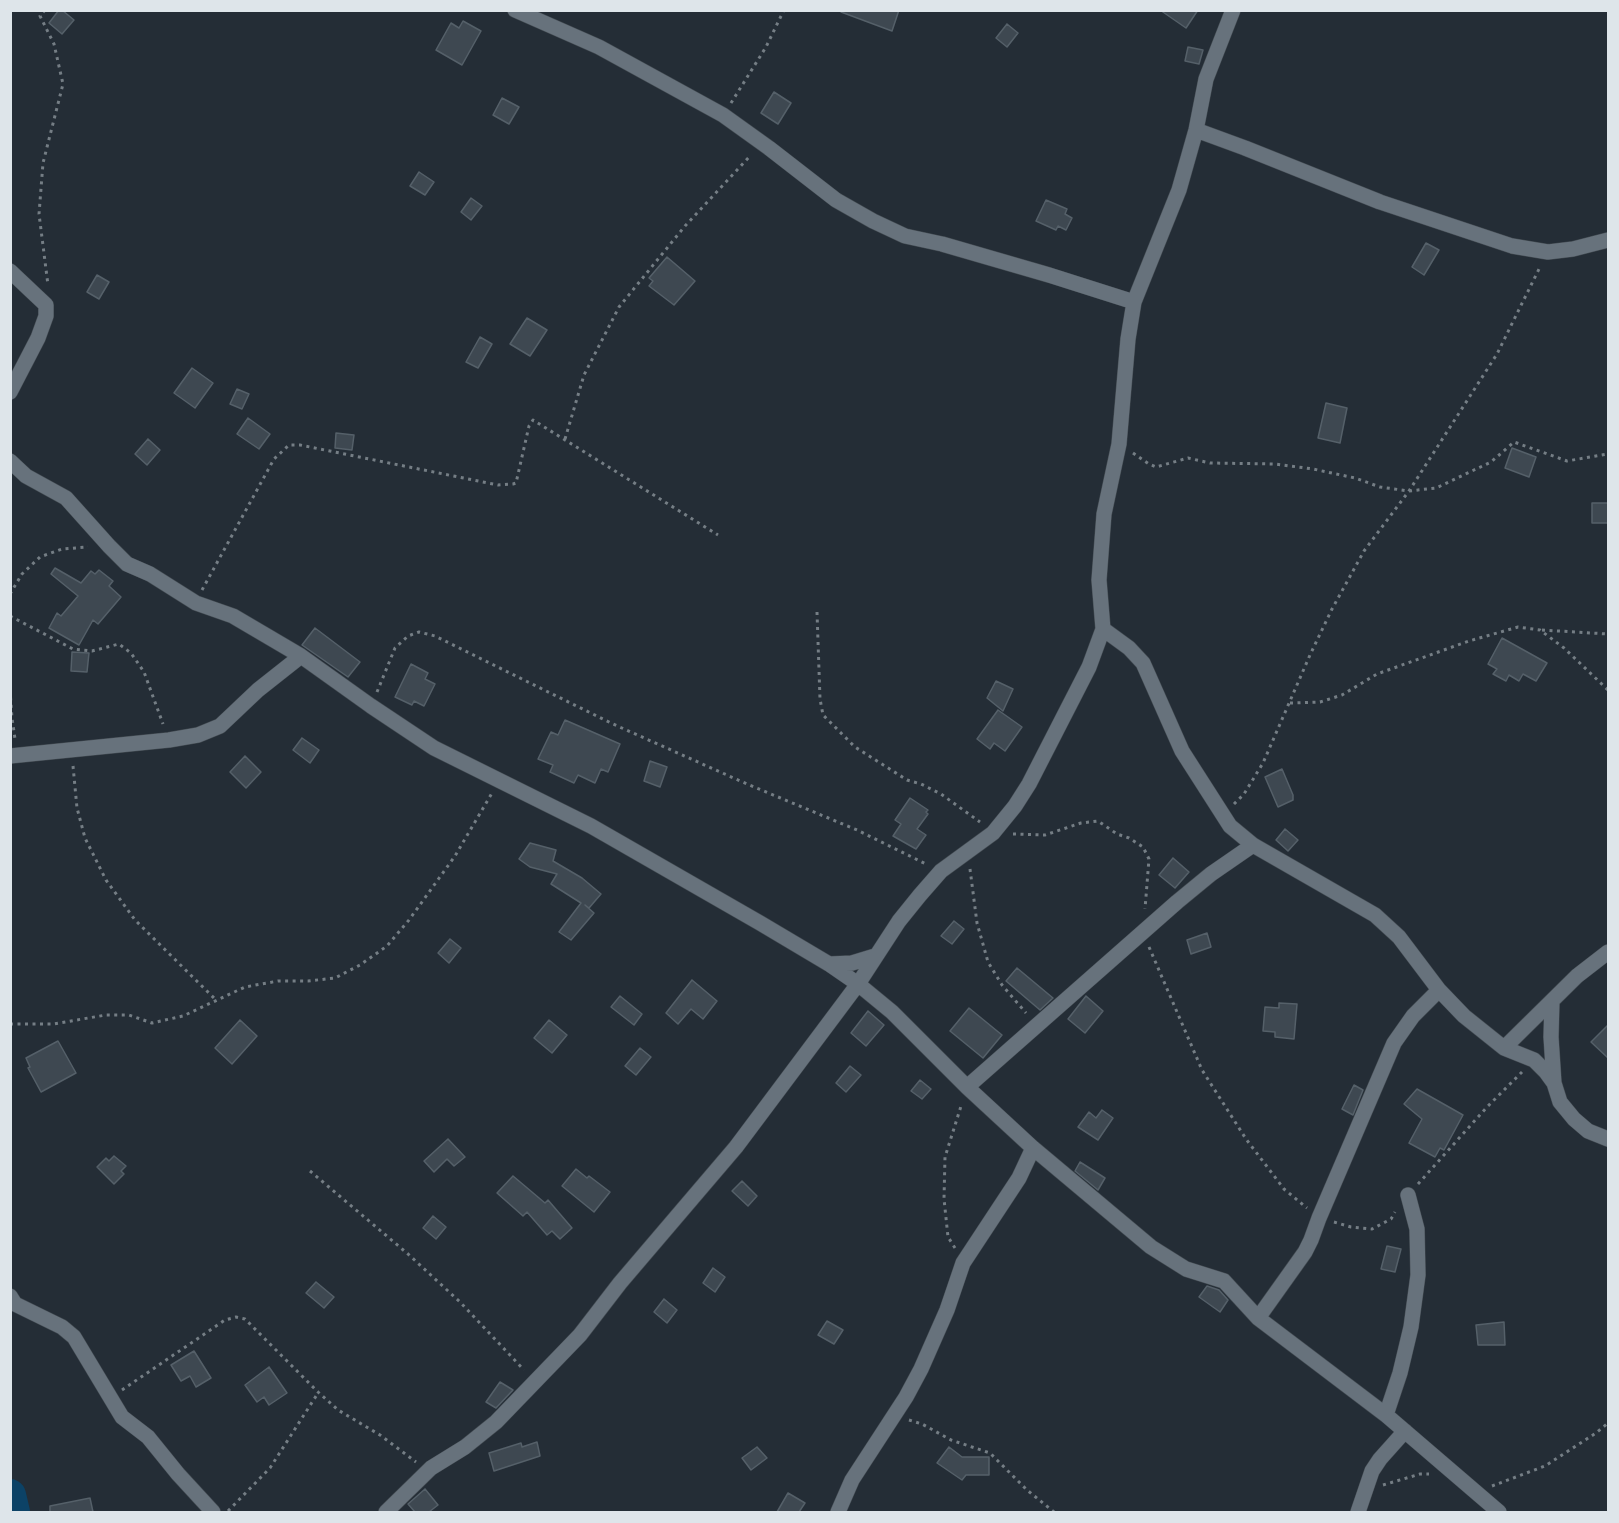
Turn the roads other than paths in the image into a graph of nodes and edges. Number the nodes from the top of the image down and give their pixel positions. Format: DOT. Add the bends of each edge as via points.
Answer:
graph roads {
  1 [pos="515,10"];
  2 [pos="1233,10"];
  3 [pos="1196,130"];
  4 [pos="1608,240"];
  5 [pos="10,271"];
  6 [pos="1134,302"];
  7 [pos="10,392"];
  8 [pos="10,461"];
  9 [pos="1103,629"];
  10 [pos="302,656"];
  11 [pos="13,756"];
  12 [pos="1253,845"];
  13 [pos="1608,952"];
  14 [pos="875,956"];
  15 [pos="829,964"];
  16 [pos="858,984"];
  17 [pos="1439,990"];
  18 [pos="1552,1001"];
  19 [pos="1504,1048"];
  20 [pos="1554,1083"];
  21 [pos="967,1088"];
  22 [pos="1608,1139"];
  23 [pos="1033,1148"];
  24 [pos="1408,1195"];
  25 [pos="10,1296"];
  26 [pos="1258,1318"];
  27 [pos="1386,1415"];
  28 [pos="1405,1431"];
  29 [pos="213,1512"];
  30 [pos="386,1512"];
  31 [pos="838,1512"];
  32 [pos="1358,1512"];
  33 [pos="1499,1512"];
  1 -- 6 [label="street" via="599,47 723,115 836,200 873,221 905,236 1049,274"];
  2 -- 3 [label="street" via="1206,79"];
  3 -- 4 [label="street" via="1380,202 1512,246 1548,252"];
  3 -- 6 [label="street" via="1179,190"];
  5 -- 7 [label="street" via="46,305 38,338"];
  6 -- 9 [label="street" via="1119,444 1104,514 1099,580"];
  8 -- 10 [label="street" via="26,476 66,498 128,564 196,603 233,616"];
  9 -- 12 [label="street" via="1143,663 1182,751 1222,816"];
  9 -- 14 [label="street" via="1089,667 1015,806 993,833 941,871"];
  10 -- 11 [label="street" via="220,726 198,735"];
  10 -- 15 [label="street" via="434,748 591,826"];
  12 -- 17 [label="street" via="1375,915 1399,937"];
  12 -- 21 [label="street" via="1211,874"];
  13 -- 18 [label="street"];
  14 -- 15 [label="street"];
  14 -- 16 [label="street"];
  15 -- 16 [label="street"];
  16 -- 21 [label="street" via="892,1012"];
  16 -- 30 [label="street" via="736,1147 580,1335 496,1422 431,1468"];
  17 -- 19 [label="street"];
  17 -- 26 [label="street" via="1394,1043 1311,1240"];
  18 -- 19 [label="street"];
  18 -- 20 [label="street"];
  19 -- 20 [label="street" via="1534,1060"];
  20 -- 22 [label="street" via="1560,1102 1574,1119 1588,1131"];
  21 -- 23 [label="street"];
  23 -- 26 [label="street" via="1150,1247 1186,1269 1224,1281"];
  23 -- 31 [label="street" via="1019,1178 963,1263 921,1369 852,1480"];
  24 -- 27 [label="street" via="1417,1229 1418,1275 1411,1327"];
  25 -- 29 [label="street" via="15,1304 74,1337 122,1417 148,1437"];
  26 -- 27 [label="street"];
  27 -- 28 [label="street"];
  28 -- 32 [label="street" via="1372,1471"];
  28 -- 33 [label="street"];
}
